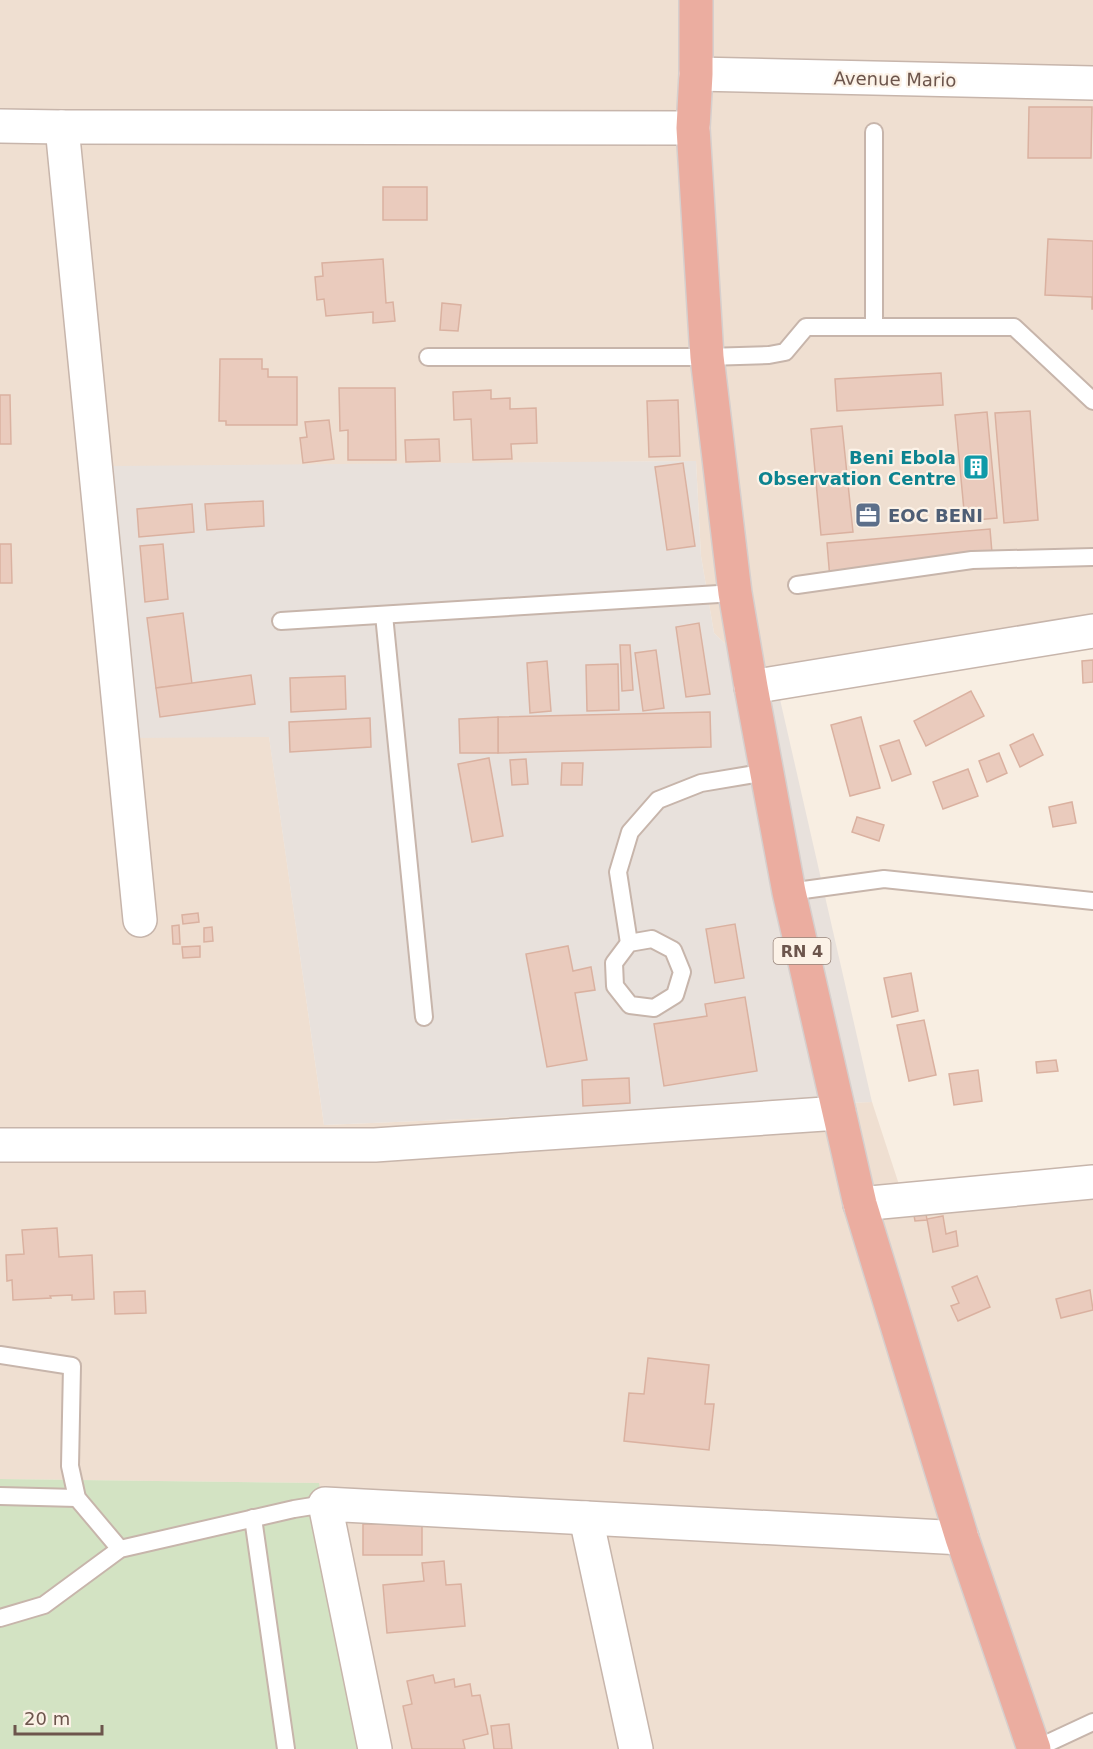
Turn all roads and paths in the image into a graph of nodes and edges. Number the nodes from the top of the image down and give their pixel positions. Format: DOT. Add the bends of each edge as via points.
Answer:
graph roads {
  1 [pos="696,0"];
  2 [pos="696,74"];
  3 [pos="1093,83"];
  4 [pos="0,126"];
  5 [pos="62,128"];
  6 [pos="693,128"];
  7 [pos="874,132"];
  8 [pos="874,327"];
  9 [pos="428,357"];
  10 [pos="707,357"];
  11 [pos="1093,401"];
  12 [pos="1093,557"];
  13 [pos="797,585"];
  14 [pos="735,593"];
  15 [pos="384,615"];
  16 [pos="281,621"];
  17 [pos="1093,631"];
  18 [pos="751,687"];
  19 [pos="766,772"];
  20 [pos="789,892"];
  21 [pos="1093,901"];
  22 [pos="140,920"];
  23 [pos="629,943"];
  24 [pos="424,1017"];
  25 [pos="839,1113"];
  26 [pos="0,1145"];
  27 [pos="1093,1182"];
  28 [pos="860,1204"];
  29 [pos="0,1355"];
  30 [pos="0,1496"];
  31 [pos="77,1498"];
  32 [pos="325,1504"];
  33 [pos="253,1518"];
  34 [pos="586,1518"];
  35 [pos="962,1538"];
  36 [pos="120,1549"];
  37 [pos="0,1618"];
  38 [pos="1093,1722"];
  39 [pos="286,1749"];
  40 [pos="375,1749"];
  41 [pos="636,1749"];
  42 [pos="1034,1749"];
  1 -- 2 [label="highway, RN 4"];
  2 -- 3 [label="street, Avenue Mario"];
  2 -- 6 [label="highway, RN 4"];
  4 -- 5 [label="street"];
  5 -- 6 [label="street"];
  5 -- 22 [label="street"];
  6 -- 10 [label="highway, RN 4"];
  7 -- 8 [label="lane"];
  8 -- 10 [label="lane" via="806,327 785,352"];
  8 -- 11 [label="lane" via="1014,327"];
  9 -- 10 [label="lane"];
  10 -- 14 [label="highway, RN 4"];
  12 -- 13 [label="lane" via="972,560"];
  14 -- 15 [label="lane"];
  14 -- 18 [label="highway, RN 4"];
  15 -- 16 [label="lane"];
  15 -- 24 [label="lane"];
  17 -- 18 [label="street"];
  18 -- 19 [label="highway, RN 4"];
  19 -- 20 [label="highway, RN 4"];
  19 -- 23 [label="lane" via="701,783 658,800 630,832 618,872"];
  20 -- 21 [label="lane" via="884,879"];
  20 -- 25 [label="highway, RN 4"];
  23 -- 23 [label="lane" via="614,963 615,986 630,1005 654,1008 675,995 682,972 673,950 652,939"];
  25 -- 26 [label="street" via="375,1145"];
  25 -- 28 [label="highway, RN 4"];
  27 -- 28 [label="street"];
  28 -- 35 [label="highway, RN 4"];
  29 -- 31 [label="lane" via="72,1366 70,1466"];
  30 -- 31 [label="lane"];
  31 -- 36 [label="lane"];
  32 -- 33 [label="lane"];
  32 -- 34 [label="street"];
  32 -- 40 [label="street"];
  33 -- 36 [label="lane"];
  33 -- 39 [label="lane"];
  34 -- 35 [label="street"];
  34 -- 41 [label="street"];
  35 -- 42 [label="highway, RN 4"];
  36 -- 37 [label="lane" via="44,1605"];
  38 -- 42 [label="lane"];
}
